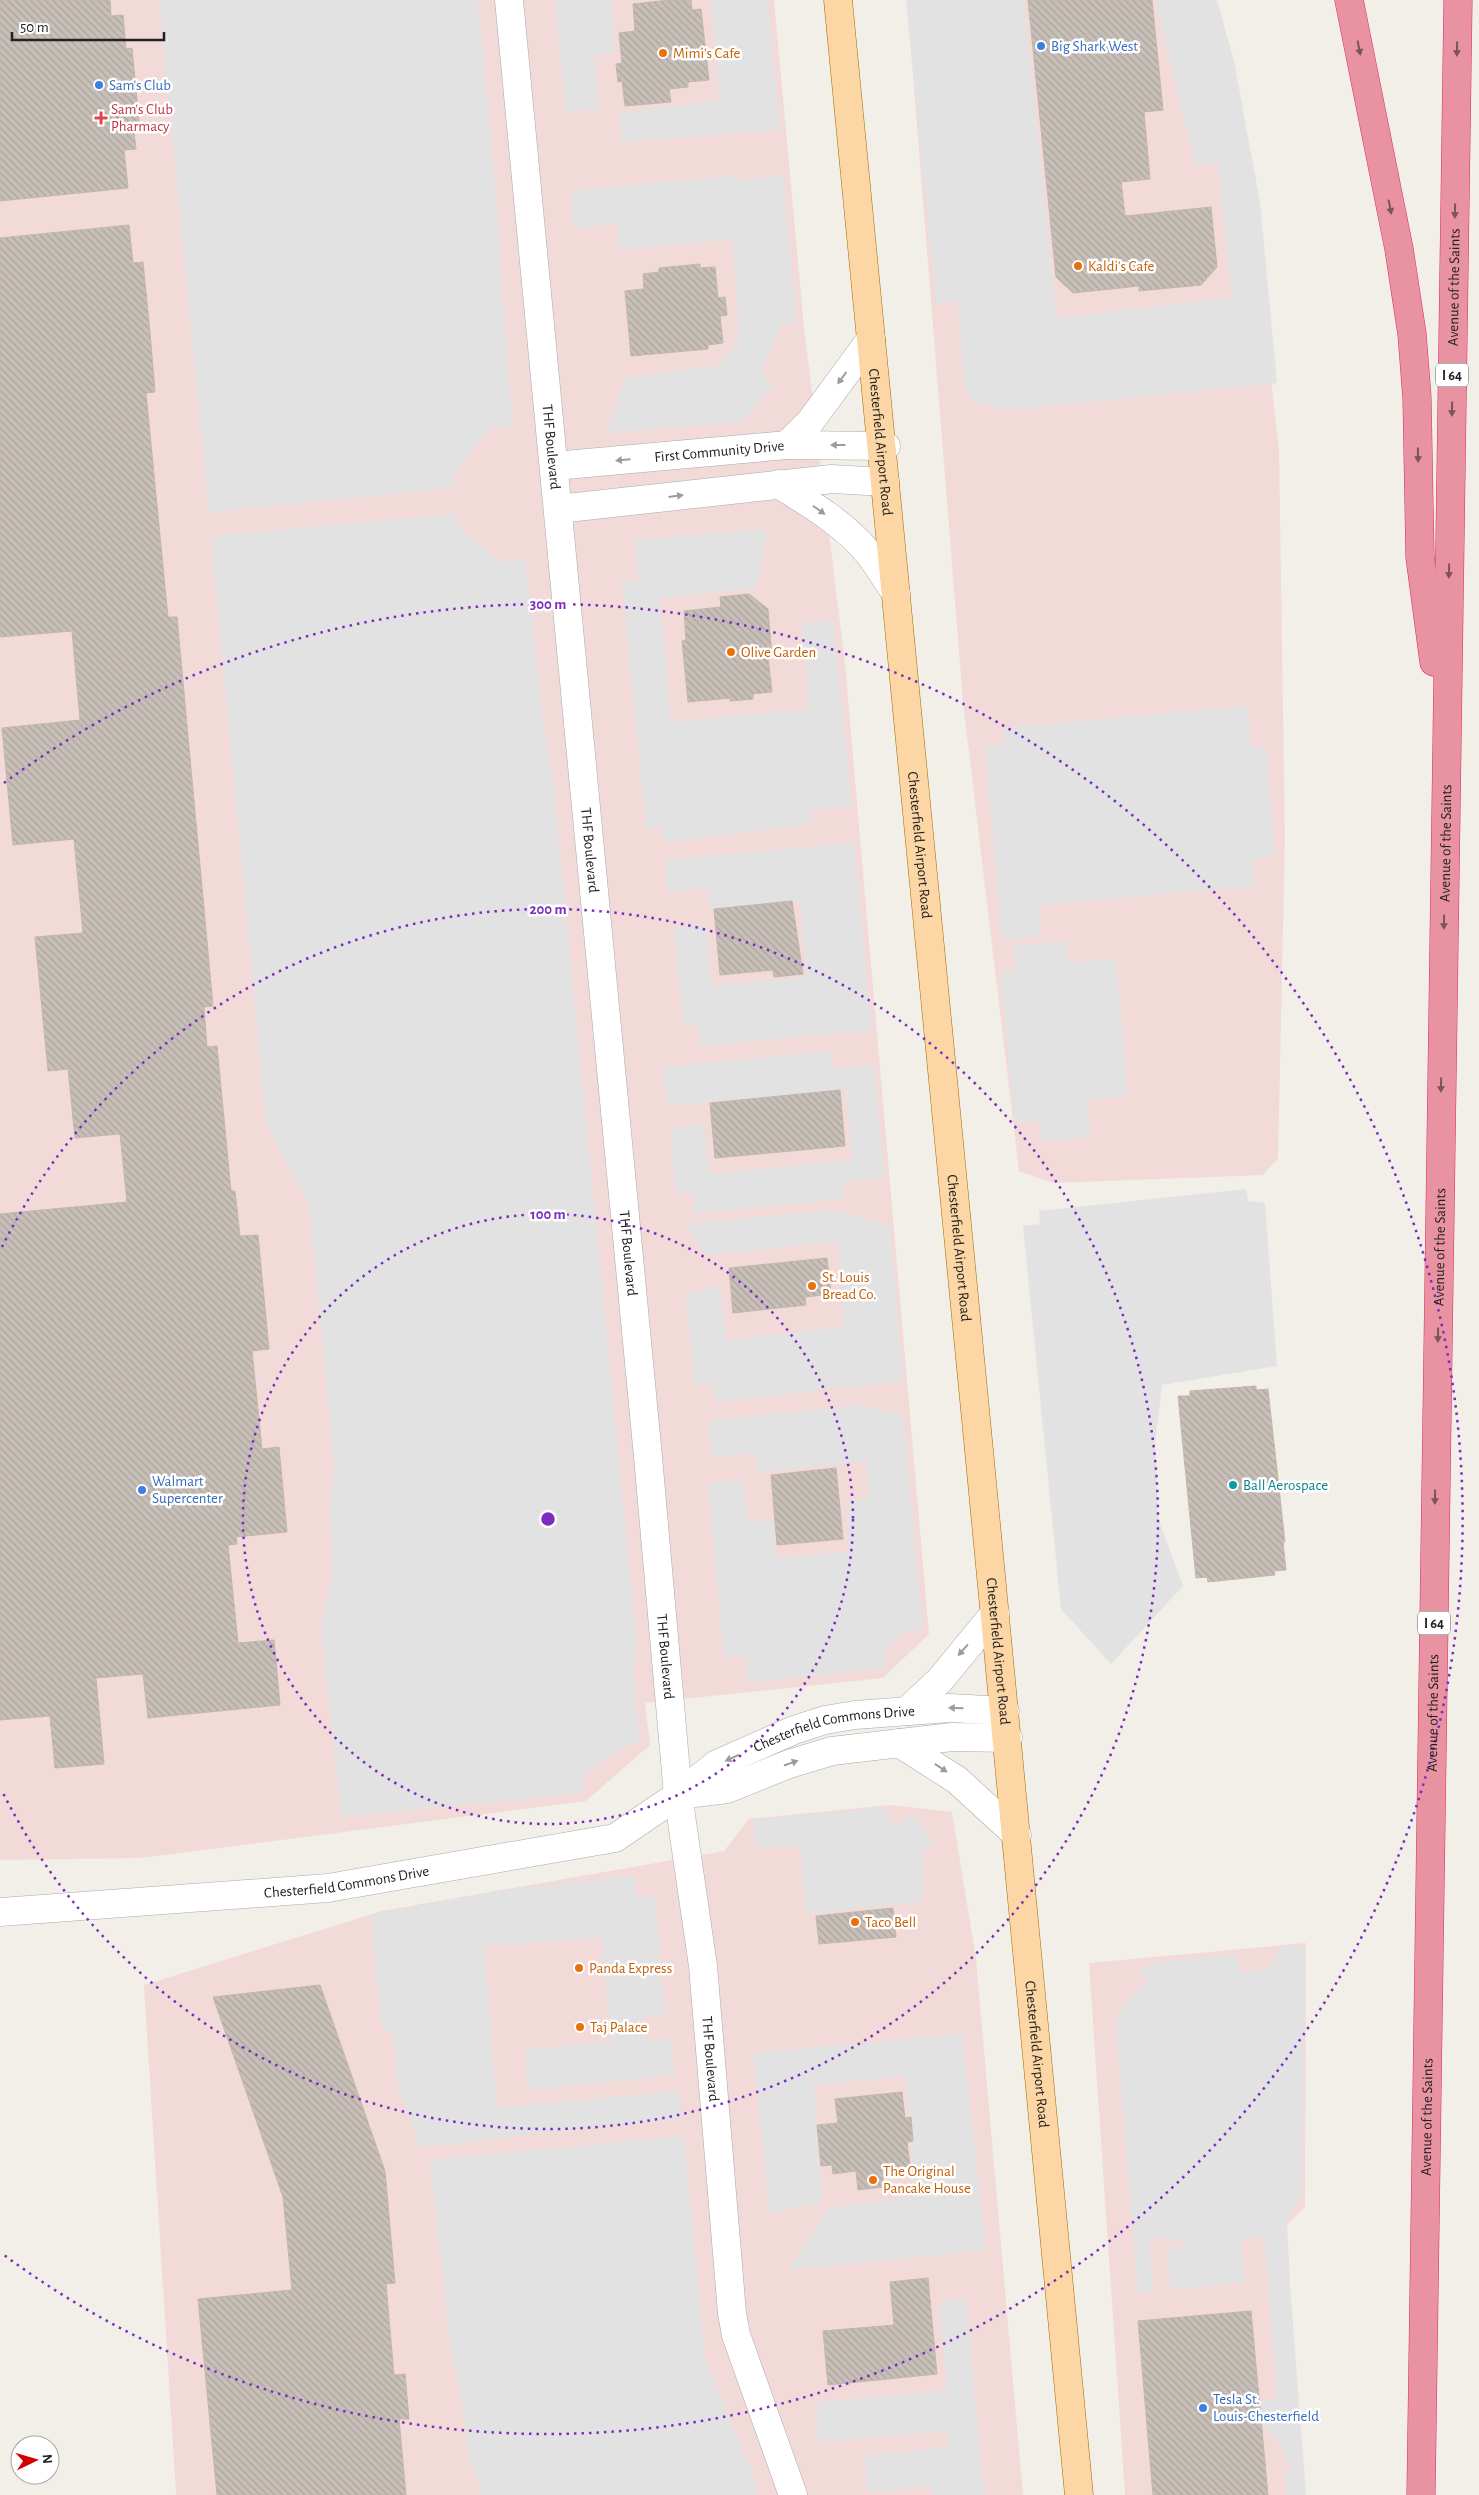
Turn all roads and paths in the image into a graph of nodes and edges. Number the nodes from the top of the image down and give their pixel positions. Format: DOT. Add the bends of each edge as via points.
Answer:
graph roads {
  1 [pos="509,0"];
  2 [pos="838,0"];
  3 [pos="1349,0"];
  4 [pos="1458,0"];
  5 [pos="871,339"];
  6 [pos="884,445"];
  7 [pos="787,446"];
  8 [pos="554,466"];
  9 [pos="885,482"];
  10 [pos="778,484"];
  11 [pos="558,509"];
  12 [pos="896,593"];
  13 [pos="1446,751"];
  14 [pos="995,1613"];
  15 [pos="908,1711"];
  16 [pos="1005,1711"];
  17 [pos="1008,1738"];
  18 [pos="899,1743"];
  19 [pos="678,1795"];
  20 [pos="1017,1835"];
  21 [pos="0,1912"];
  22 [pos="793,2495"];
  23 [pos="1079,2495"];
  24 [pos="1421,2495"];
  1 -- 8 [label="street, THF Boulevard"];
  2 -- 5 [label="main road, Chesterfield Airport Road"];
  3 -- 13 [label="highway, one-way" via="1412,334 1417,398 1420,557"];
  4 -- 13 [label="highway, Avenue of the Saints / I 64, one-way"];
  5 -- 6 [label="main road, Chesterfield Airport Road"];
  5 -- 7 [label="street, one-way" via="810,422"];
  6 -- 7 [label="street, First Community Drive, one-way"];
  6 -- 9 [label="main road, Chesterfield Airport Road"];
  7 -- 8 [label="street, First Community Drive, one-way"];
  8 -- 11 [label="street, THF Boulevard"];
  9 -- 10 [label="street" via="832,479"];
  9 -- 12 [label="main road, Chesterfield Airport Road"];
  11 -- 10 [label="street, one-way"];
  10 -- 12 [label="street, one-way" via="817,508 850,534 870,555"];
  11 -- 19 [label="street, THF Boulevard"];
  12 -- 14 [label="main road, Chesterfield Airport Road"];
  13 -- 24 [label="highway, Avenue of the Saints / I 64, one-way"];
  14 -- 15 [label="street, one-way" via="940,1680"];
  14 -- 16 [label="main road, Chesterfield Airport Road"];
  16 -- 15 [label="street, Chesterfield Commons Drive, one-way" via="950,1708"];
  15 -- 19 [label="street, Chesterfield Commons Drive, one-way" via="825,1720 794,1730 717,1764"];
  16 -- 17 [label="main road, Chesterfield Airport Road"];
  17 -- 18 [label="street, Chesterfield Commons Drive" via="952,1738"];
  17 -- 20 [label="main road, Chesterfield Airport Road"];
  19 -- 18 [label="street, Chesterfield Commons Drive, one-way" via="727,1789 832,1751"];
  18 -- 20 [label="street, one-way" via="957,1780"];
  19 -- 21 [label="street, Chesterfield Commons Drive" via="615,1838 328,1888"];
  19 -- 22 [label="street, THF Boulevard" via="703,1966 732,2313 736,2335"];
  20 -- 23 [label="main road, Chesterfield Airport Road"];
}
